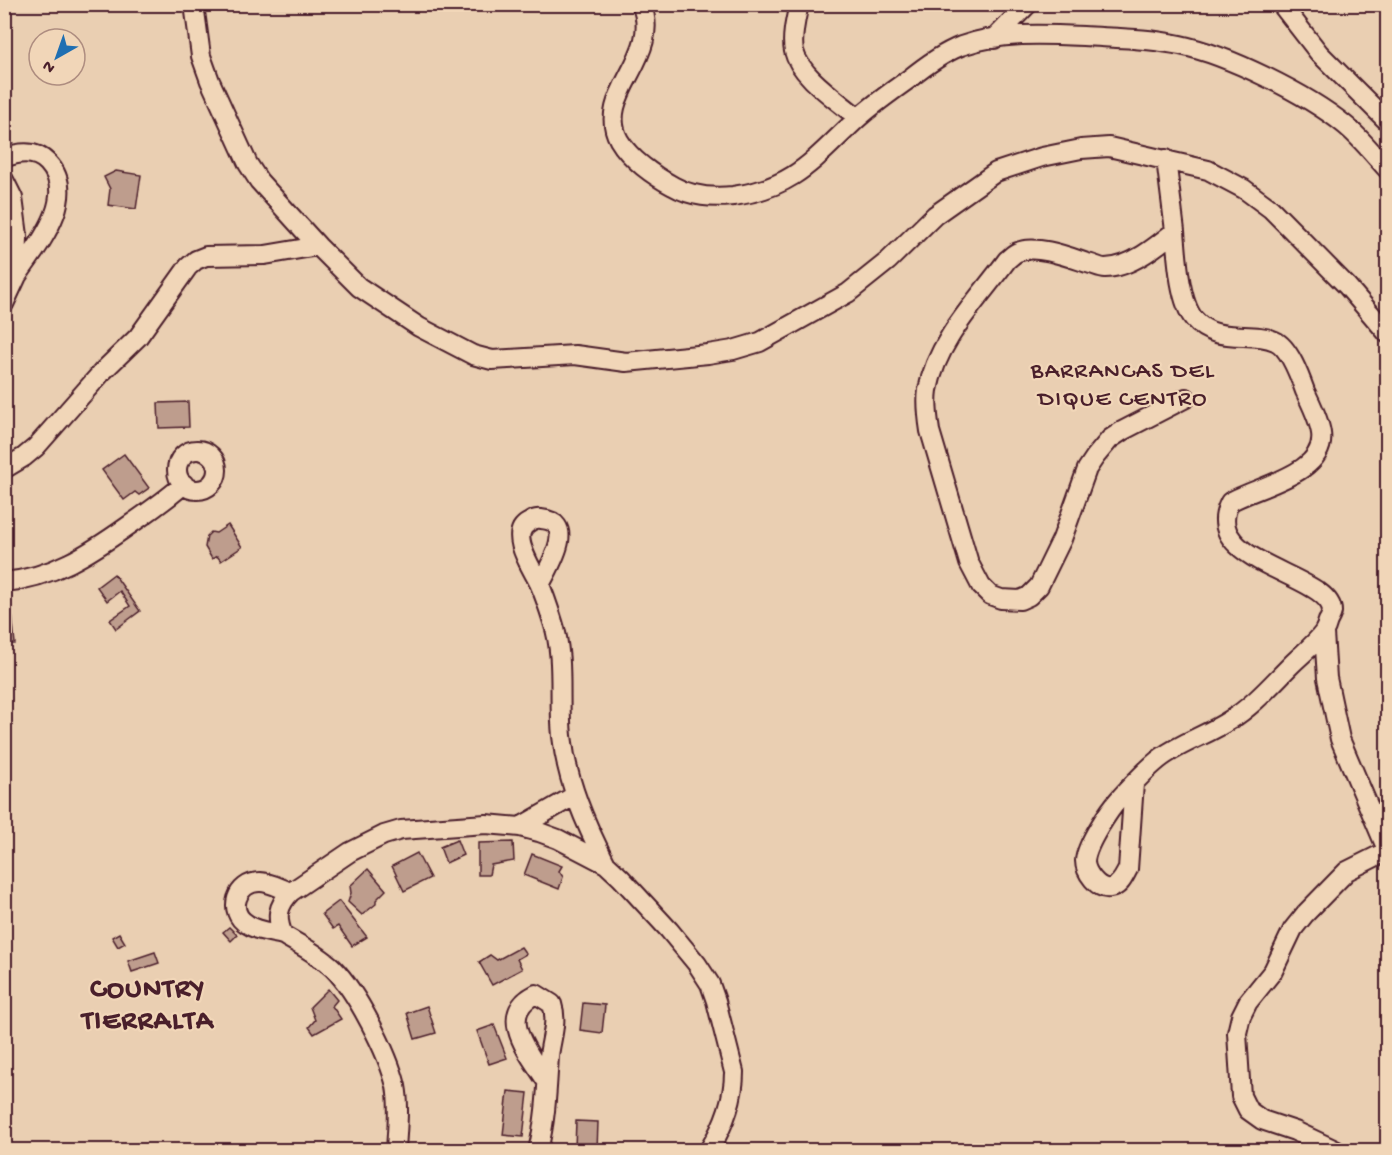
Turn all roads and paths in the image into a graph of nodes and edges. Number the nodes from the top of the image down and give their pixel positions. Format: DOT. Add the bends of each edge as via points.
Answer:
graph roads {
  1 [pos="194,4"];
  2 [pos="641,4"];
  3 [pos="799,4"];
  4 [pos="1028,4"];
  5 [pos="1281,4"];
  6 [pos="994,39"];
  7 [pos="858,118"];
  8 [pos="1388,122"];
  9 [pos="4,158"];
  10 [pos="1166,159"];
  11 [pos="1388,170"];
  12 [pos="4,180"];
  13 [pos="1175,231"];
  14 [pos="318,246"];
  15 [pos="17,276"];
  16 [pos="4,304"];
  17 [pos="1388,334"];
  18 [pos="1186,398"];
  19 [pos="4,469"];
  20 [pos="184,484"];
  21 [pos="4,582"];
  22 [pos="540,585"];
  23 [pos="1324,633"];
  24 [pos="1134,783"];
  25 [pos="574,796"];
  26 [pos="520,827"];
  27 [pos="1387,851"];
  28 [pos="606,864"];
  29 [pos="291,892"];
  30 [pos="283,935"];
  31 [pos="547,1082"];
  32 [pos="396,1150"];
  33 [pos="538,1150"];
  34 [pos="709,1150"];
  35 [pos="1335,1150"];
  1 -- 14 [label="street" via="201,56 248,164"];
  2 -- 7 [label="street" via="646,16 644,47 622,87 615,110 618,138 657,176 680,190 714,198 750,194 777,185 811,164"];
  3 -- 7 [label="street" via="793,44 800,64"];
  4 -- 6 [label="street"];
  5 -- 8 [label="street" via="1319,53"];
  6 -- 7 [label="street" via="961,46 935,59"];
  6 -- 11 [label="street" via="1030,33 1151,40 1209,52 1322,107 1347,126"];
  9 -- 15 [label="street" via="21,153 45,160 53,168 59,190 57,212"];
  10 -- 13 [label="street"];
  10 -- 14 [label="street" via="1109,147 1081,149 996,172 935,214 888,261 848,293 760,342 680,357 626,362 575,355 492,360 473,355 419,327 359,287"];
  10 -- 17 [label="street" via="1208,170 1271,209"];
  12 -- 15 [label="street" via="17,218"];
  13 -- 18 [label="street" via="1121,265 1104,268 1059,254 1018,251 1007,260 941,351 928,389 930,431 969,563 981,586 1000,599 1020,600 1029,596 1039,586 1062,539 1095,457 1122,431"];
  13 -- 23 [label="street" via="1179,274 1188,310 1195,320 1222,335 1280,343 1318,420 1321,446 1313,461 1301,471 1230,501 1224,520 1226,532 1245,552 1318,592 1329,604 1332,613"];
  14 -- 19 [label="street" via="196,260 138,336 36,447"];
  15 -- 16 [label="street"];
  20 -- 21 [label="street" via="101,545 71,562 45,575"];
  22 -- 25 [label="street" via="558,643 561,735"];
  23 -- 24 [label="street" via="1245,709 1162,757"];
  23 -- 27 [label="street" via="1327,678 1340,739"];
  24 -- 24 [label="street" via="1104,819 1085,858 1090,877 1101,886 1117,885 1128,868"];
  25 -- 26 [label="street"];
  25 -- 28 [label="street"];
  26 -- 28 [label="street" via="558,839"];
  26 -- 29 [label="street" via="486,824 401,830 350,852"];
  27 -- 35 [label="street" via="1347,871 1305,914 1293,929 1273,971 1248,1002 1237,1033 1241,1096 1248,1110 1262,1120"];
  28 -- 34 [label="street" via="676,938 703,974 716,1001 734,1082 728,1110"];
  29 -- 30 [label="street" via="279,910"];
  29 -- 30 [label="street" via="261,882 251,883 236,898 234,906 244,923"];
  30 -- 32 [label="street" via="333,969 371,1028 396,1086"];
  31 -- 33 [label="street"];
}
